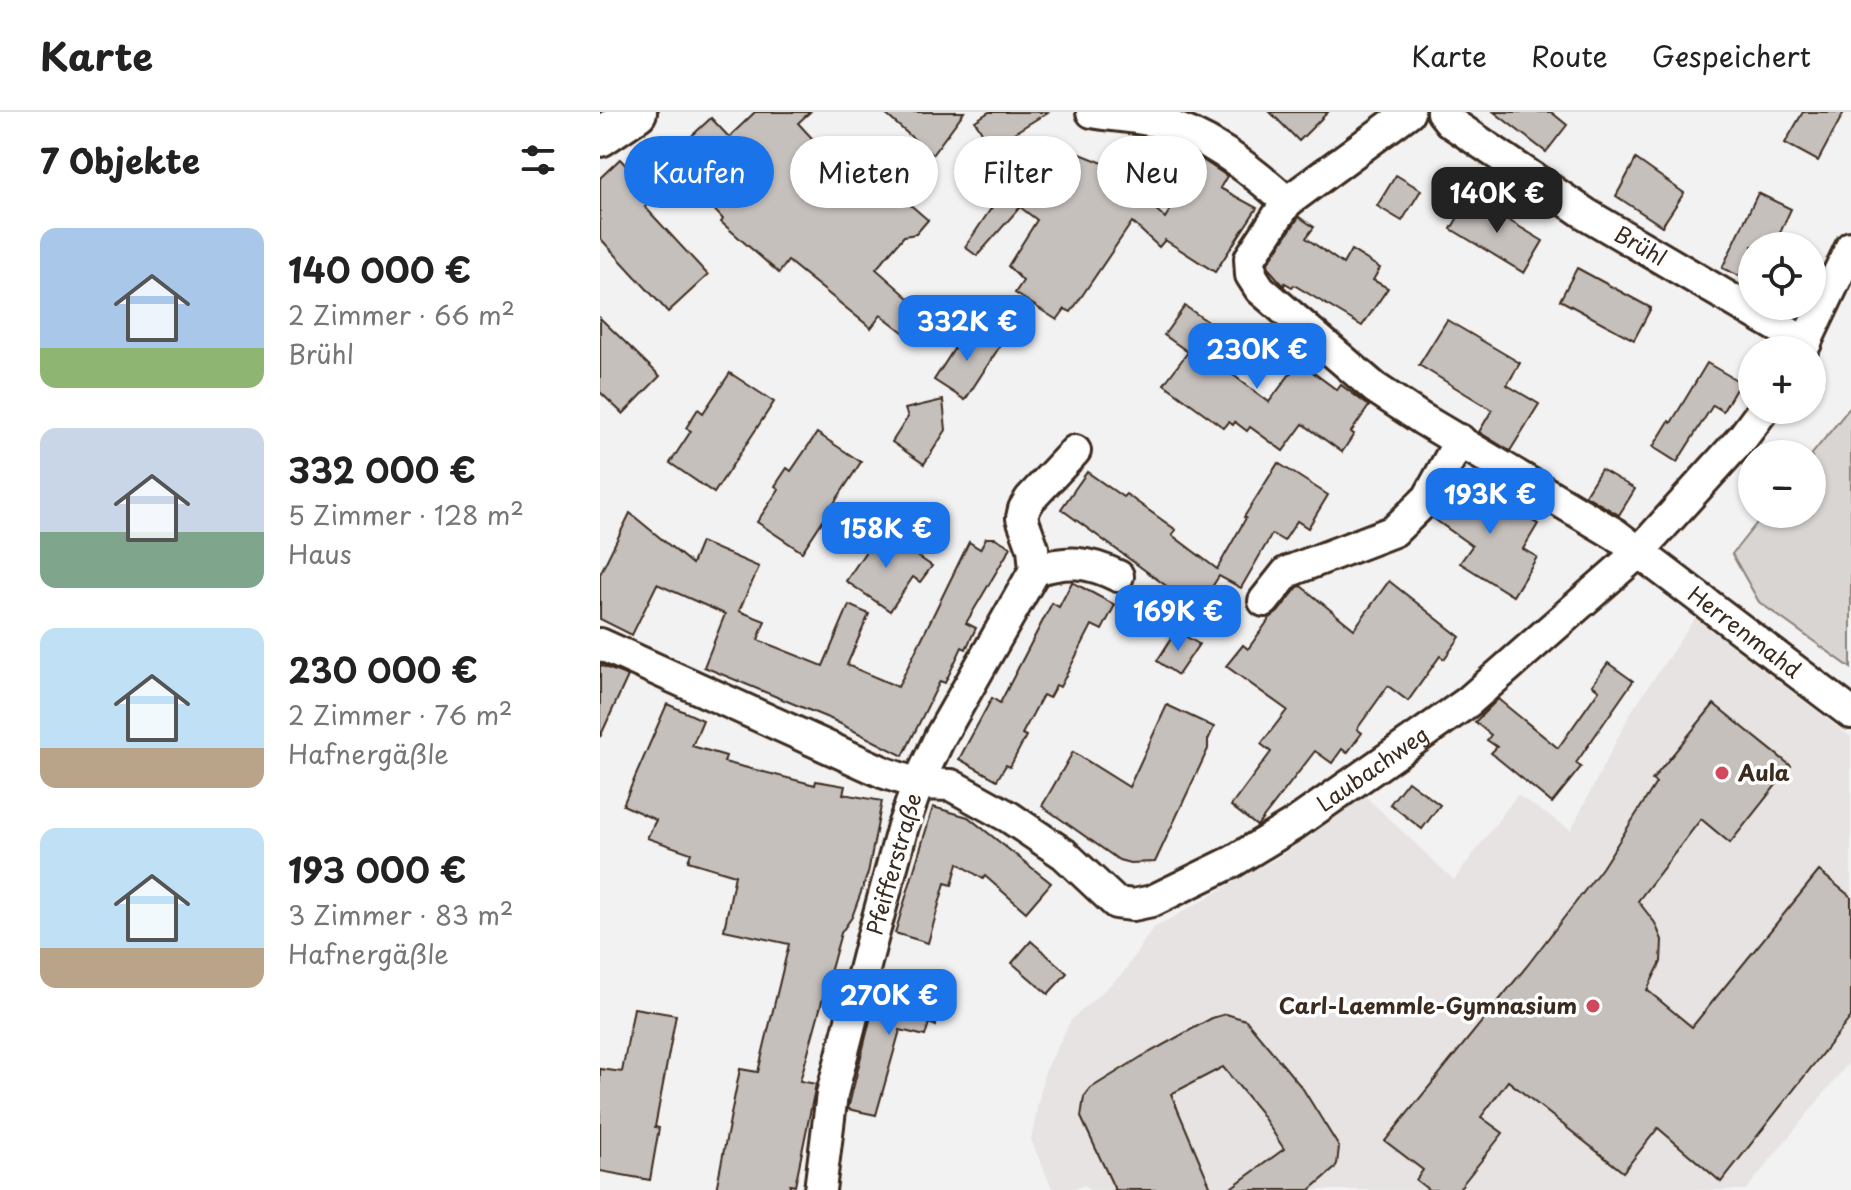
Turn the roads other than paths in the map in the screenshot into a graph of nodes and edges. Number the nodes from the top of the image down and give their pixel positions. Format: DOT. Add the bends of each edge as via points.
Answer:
graph roads {
  1 [pos="637,112"];
  2 [pos="1092,112"];
  3 [pos="1409,112"];
  4 [pos="1442,112"];
  5 [pos="600,137"];
  6 [pos="1287,202"];
  7 [pos="1851,247"];
  8 [pos="1787,336"];
  9 [pos="1809,336"];
  10 [pos="1753,424"];
  11 [pos="1460,440"];
  12 [pos="1075,451"];
  13 [pos="1639,552"];
  14 [pos="1035,570"];
  15 [pos="1118,576"];
  16 [pos="1264,601"];
  17 [pos="600,644"];
  18 [pos="1851,713"];
  19 [pos="918,784"];
  20 [pos="820,1190"];
  1 -- 5 [label="street"];
  2 -- 6 [label="street" via="1158,122 1197,136 1249,168"];
  3 -- 6 [label="street"];
  4 -- 8 [label="street, Brühl" via="1586,214"];
  6 -- 11 [label="street, Herrenmahd" via="1250,258 1251,275 1260,289 1375,388"];
  7 -- 9 [label="street"];
  10 -- 13 [label="street, Laubachweg"];
  11 -- 13 [label="street, Herrenmahd"];
  11 -- 16 [label="street" via="1428,498 1394,531 1287,572"];
  12 -- 14 [label="street" via="1024,509"];
  13 -- 18 [label="street, Herrenmahd"];
  13 -- 19 [label="street, Laubachweg" via="1468,702 1368,774 1232,862 1152,901 1116,903 1064,854 1009,817 951,785"];
  14 -- 15 [label="street" via="1058,563 1095,565"];
  14 -- 19 [label="street"];
  17 -- 19 [label="street, Pfeifferstraße"];
  19 -- 20 [label="street, Pfeifferstraße" via="832,1094"];
}
